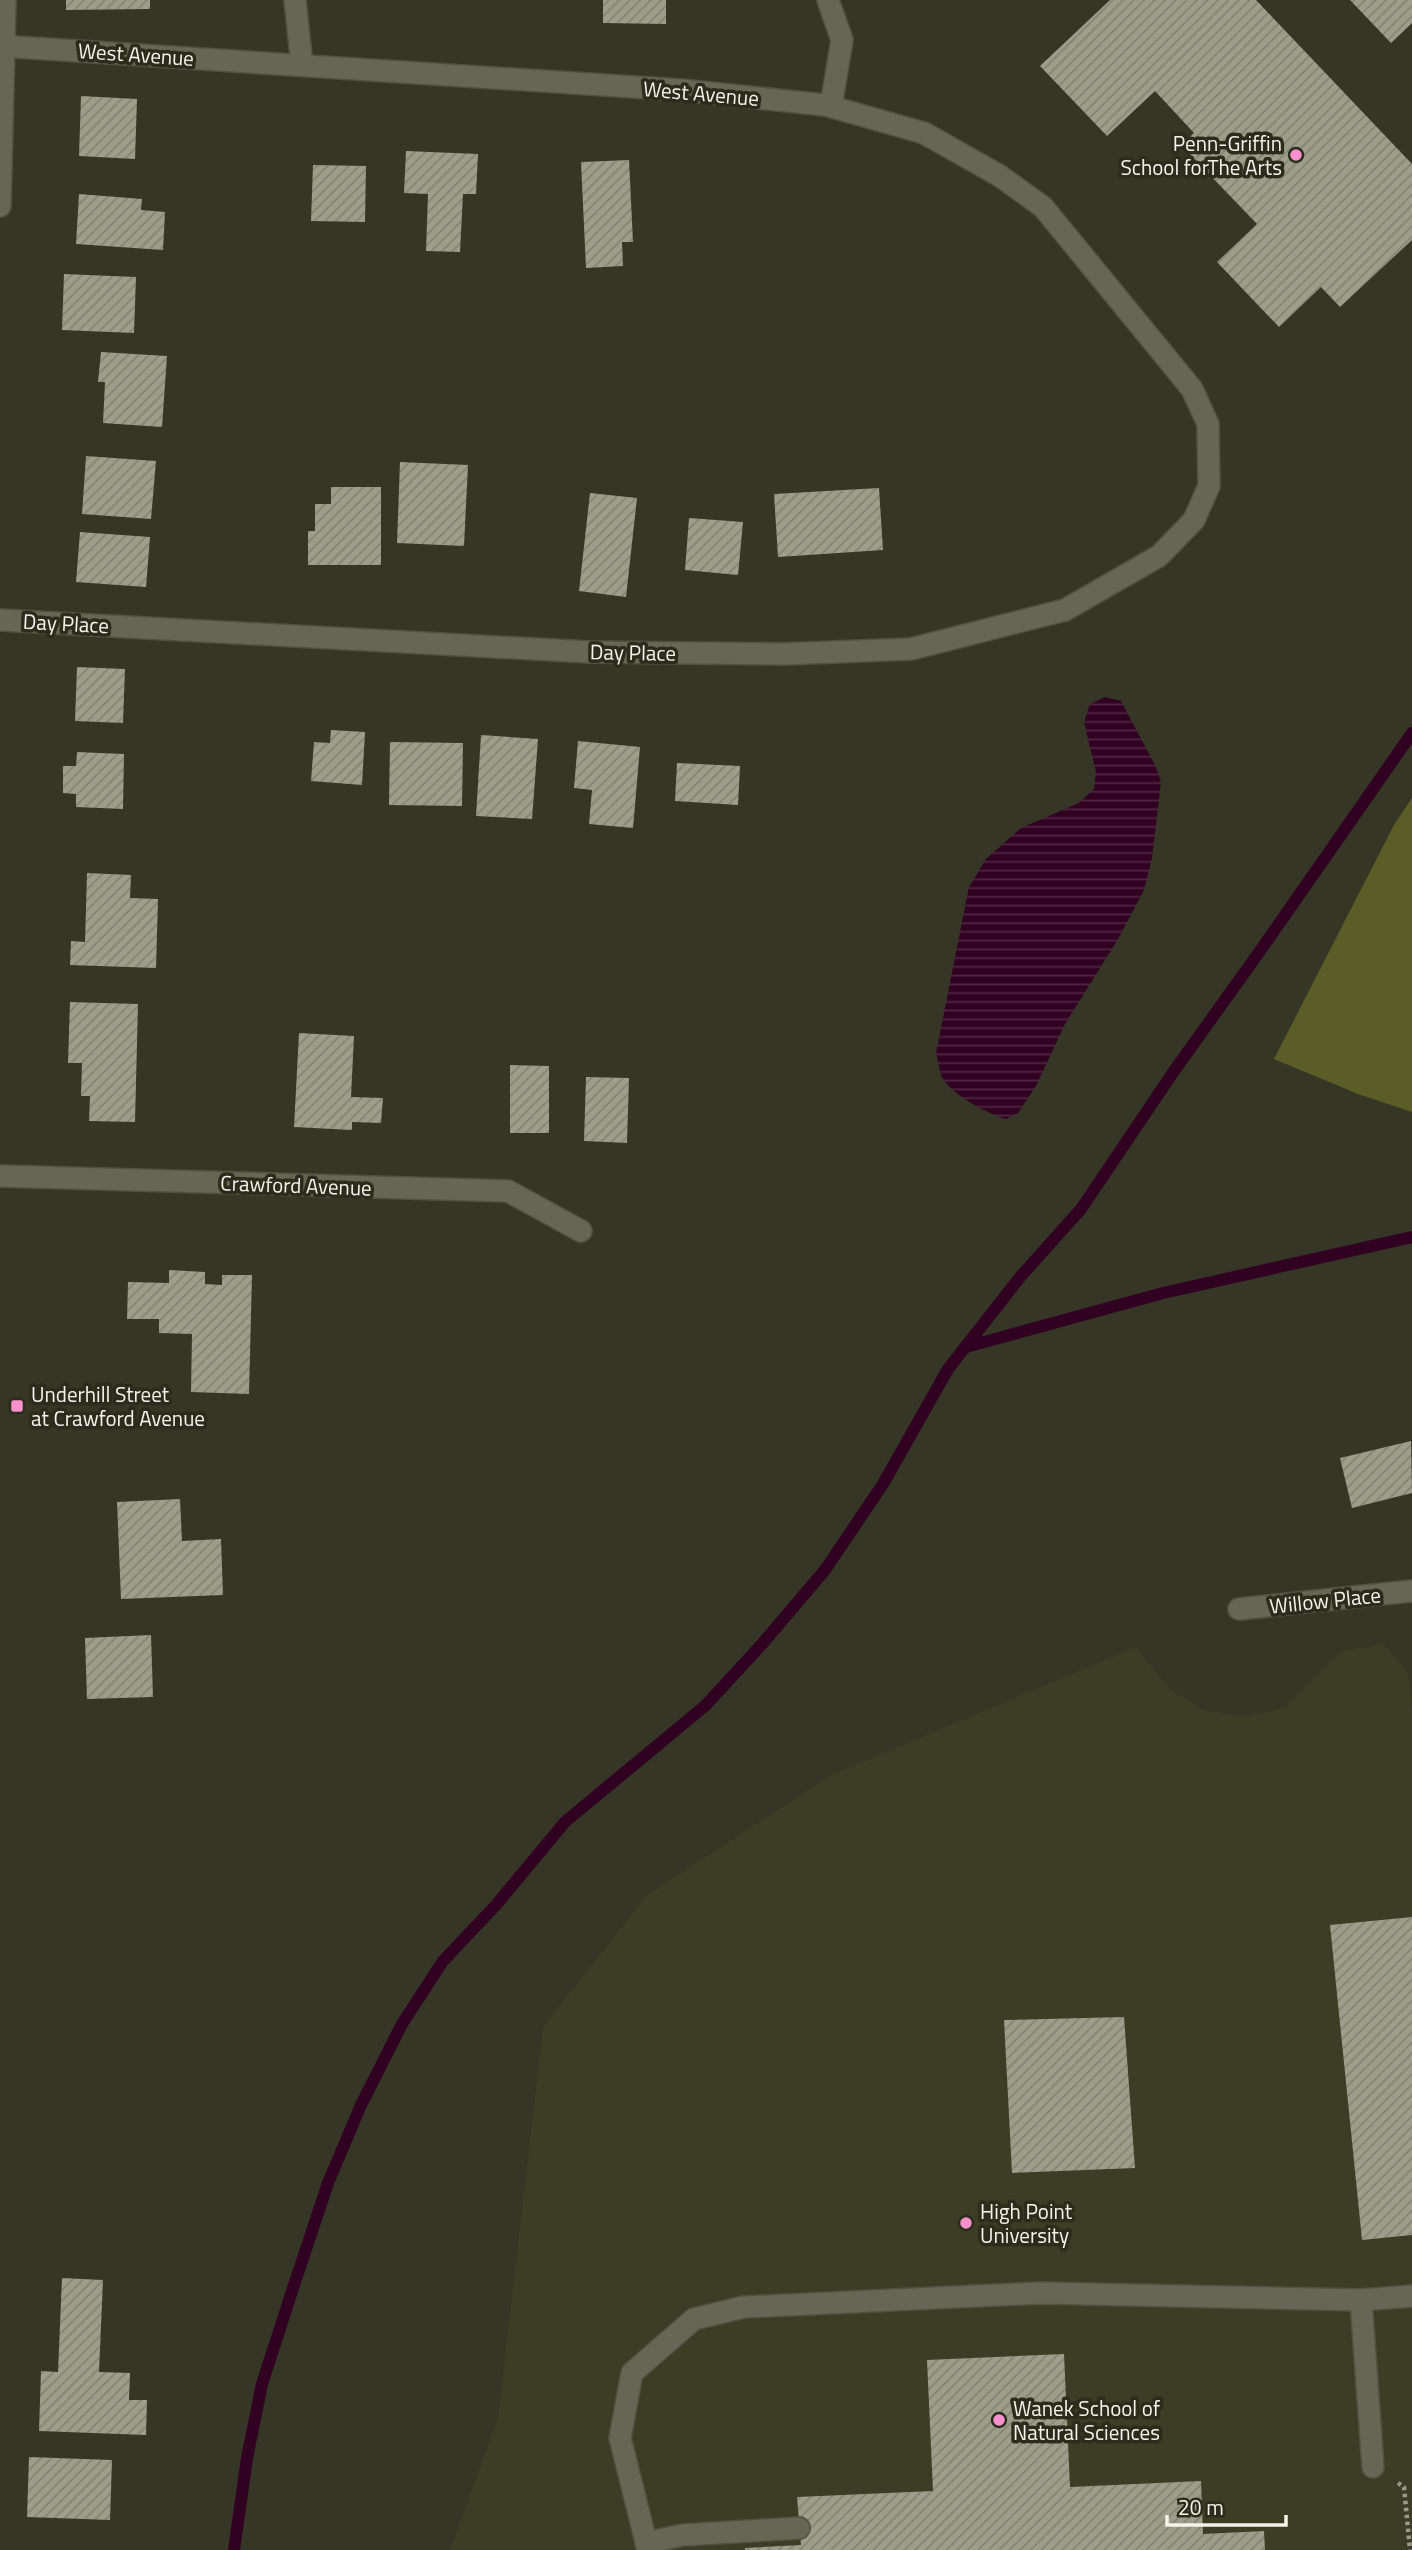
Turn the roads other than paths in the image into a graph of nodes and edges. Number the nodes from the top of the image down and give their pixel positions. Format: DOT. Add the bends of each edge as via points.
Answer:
graph roads {
  1 [pos="5,0"];
  2 [pos="295,0"];
  3 [pos="828,0"];
  4 [pos="2,46"];
  5 [pos="302,65"];
  6 [pos="831,106"];
  7 [pos="0,206"];
  8 [pos="1209,486"];
  9 [pos="0,620"];
  10 [pos="0,1176"];
  11 [pos="581,1231"];
  12 [pos="1412,1591"];
  13 [pos="1239,1609"];
  14 [pos="1412,2296"];
  15 [pos="1361,2300"];
  16 [pos="1373,2467"];
  17 [pos="799,2528"];
  18 [pos="647,2547"];
  1 -- 4 [label="street"];
  2 -- 5 [label="street"];
  3 -- 6 [label="street" via="842,40"];
  4 -- 5 [label="street, West Avenue"];
  4 -- 7 [label="street"];
  5 -- 6 [label="street, West Avenue" via="681,90"];
  6 -- 8 [label="street, West Avenue" via="924,133 1000,176 1043,207 1192,389 1208,424"];
  8 -- 9 [label="street, Day Place" via="1194,520 1160,556 1065,610 911,649 783,654 589,652"];
  10 -- 11 [label="street, Crawford Avenue" via="508,1191"];
  12 -- 13 [label="street, Willow Place"];
  14 -- 15 [label="street"];
  15 -- 16 [label="street"];
  15 -- 18 [label="street" via="1041,2293 744,2307 694,2319 632,2373 620,2438"];
  17 -- 18 [label="street" via="682,2535"];
}
